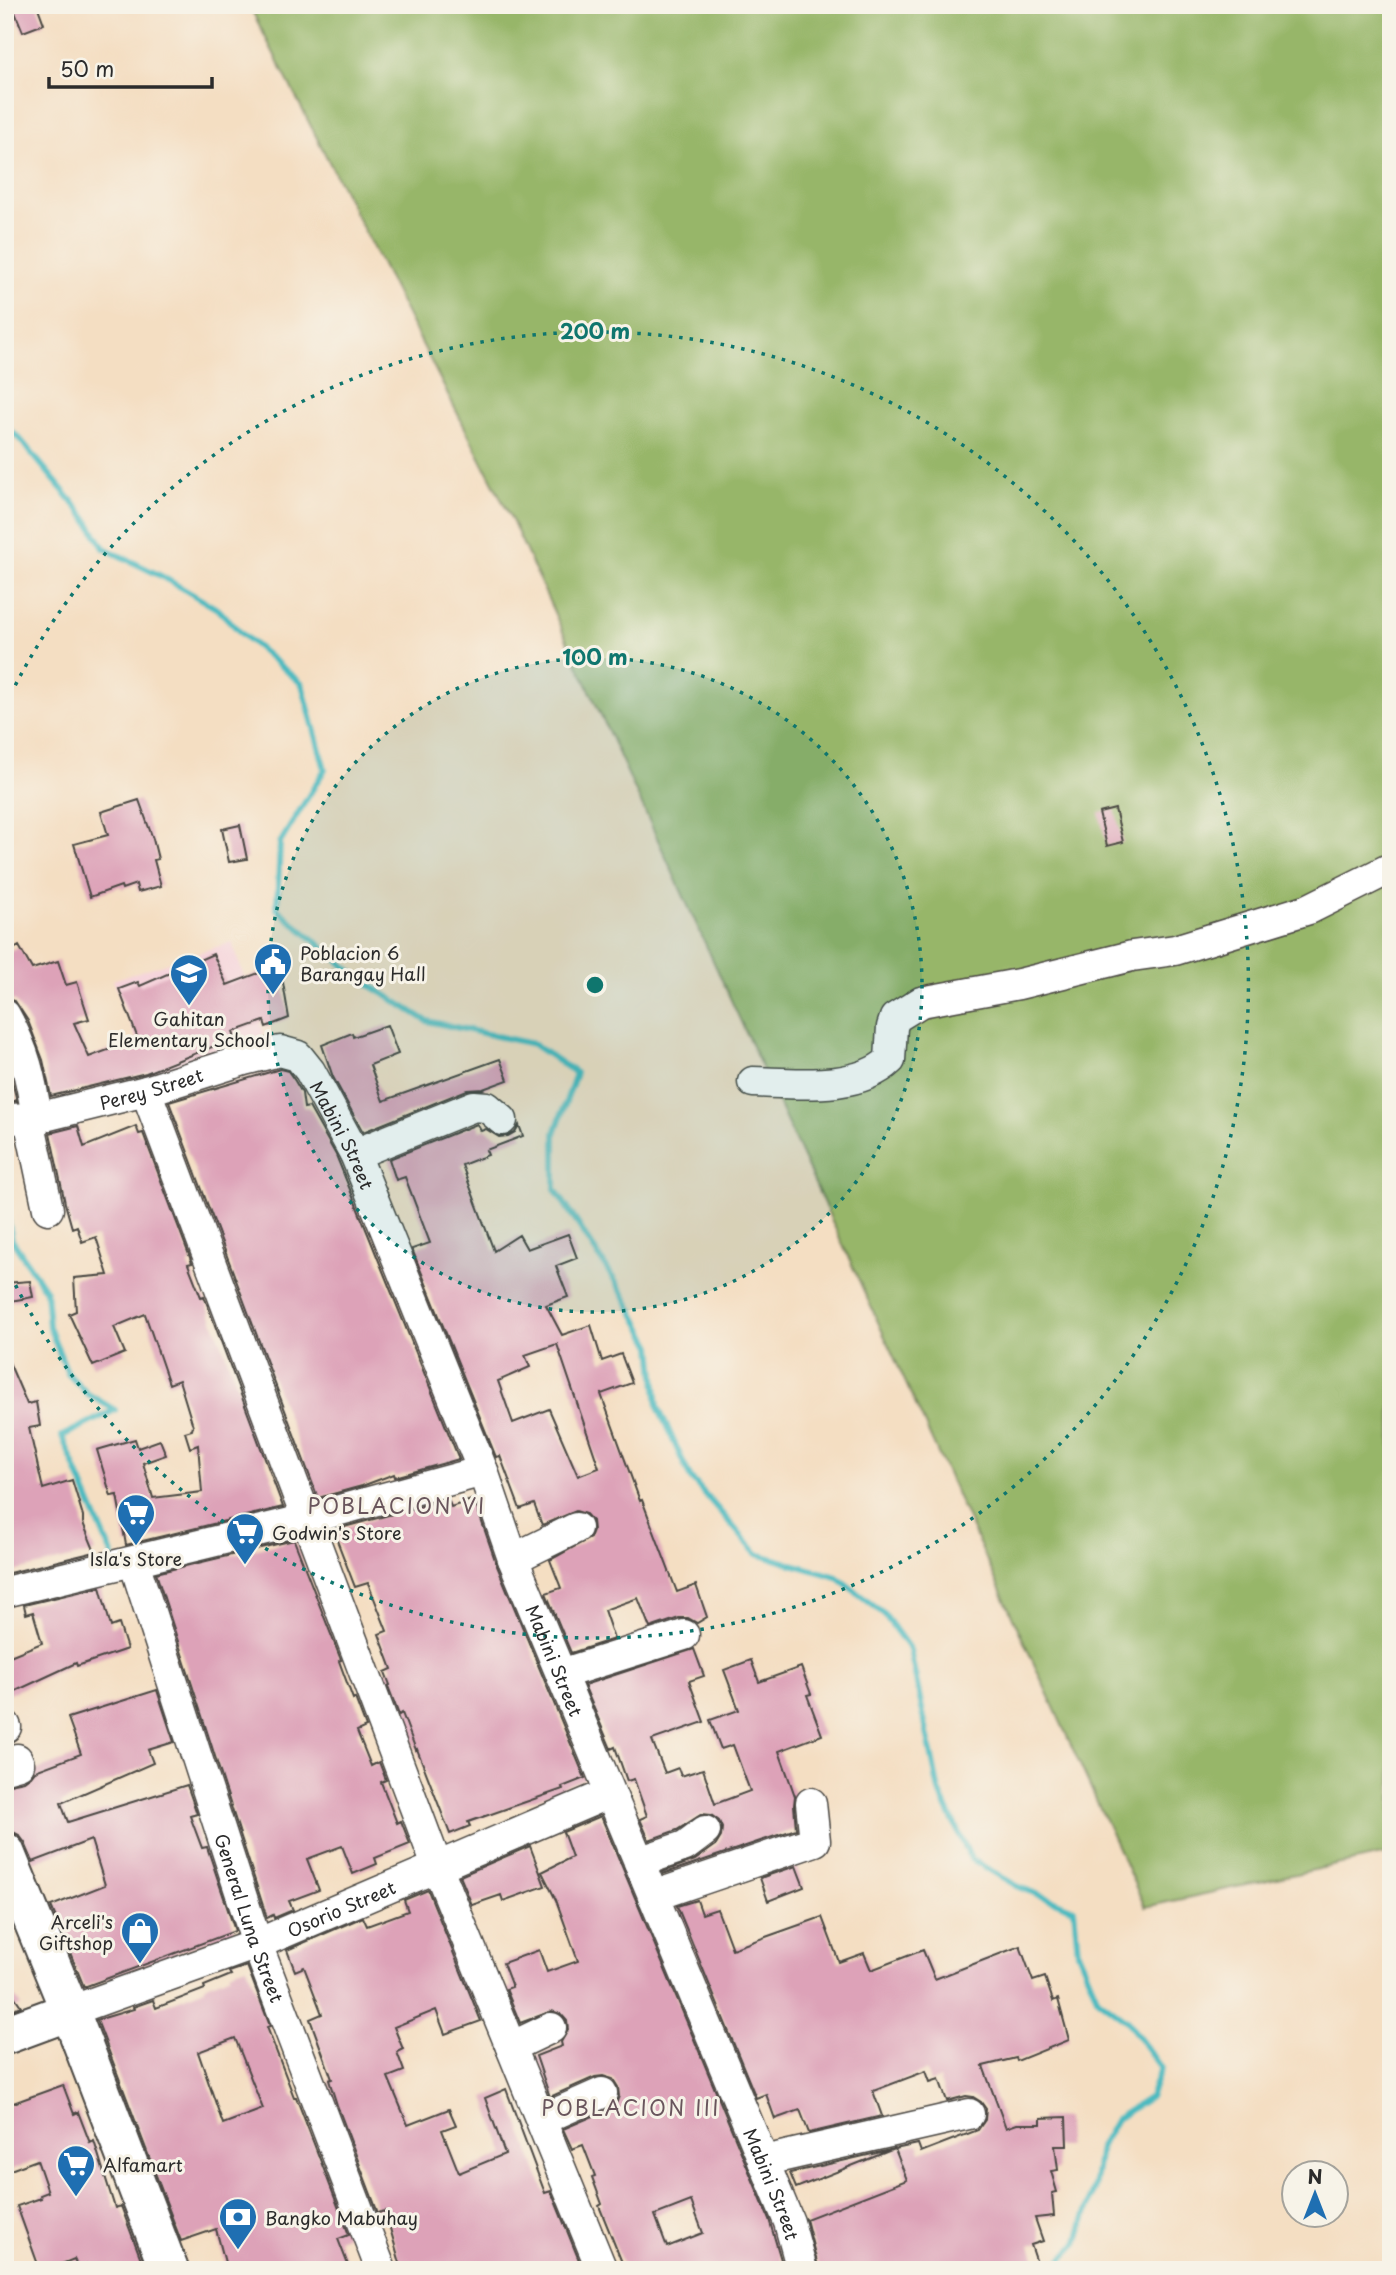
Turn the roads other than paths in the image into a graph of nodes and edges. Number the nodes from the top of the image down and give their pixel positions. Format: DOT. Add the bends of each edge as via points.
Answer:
graph roads {
  1 [pos="1391,868"];
  2 [pos="5,1015"];
  3 [pos="298,1056"];
  4 [pos="753,1082"];
  5 [pos="146,1091"];
  6 [pos="20,1119"];
  7 [pos="502,1120"];
  8 [pos="355,1154"];
  9 [pos="48,1209"];
  10 [pos="483,1471"];
  11 [pos="307,1519"];
  12 [pos="576,1528"];
  13 [pos="513,1559"];
  14 [pos="134,1562"];
  15 [pos="5,1592"];
  16 [pos="684,1635"];
  17 [pos="561,1674"];
  18 [pos="610,1793"];
  19 [pos="811,1803"];
  20 [pos="705,1831"];
  21 [pos="5,1852"];
  22 [pos="639,1862"];
  23 [pos="437,1866"];
  24 [pos="653,1896"];
  25 [pos="257,1944"];
  26 [pos="70,2011"];
  27 [pos="551,2028"];
  28 [pos="5,2035"];
  29 [pos="511,2048"];
  30 [pos="602,2093"];
  31 [pos="969,2114"];
  32 [pos="541,2120"];
  33 [pos="763,2161"];
  34 [pos="169,2270"];
  35 [pos="381,2270"];
  36 [pos="603,2270"];
  37 [pos="802,2270"];
  1 -- 4 [label="street" via="1309,909 1175,950 921,1002 895,1018 890,1060 879,1071 860,1078"];
  2 -- 6 [label="street" via="31,1076"];
  3 -- 5 [label="street, Perey Street" via="280,1051 244,1059"];
  3 -- 8 [label="street, Mabini Street"];
  5 -- 6 [label="street, Perey Street"];
  5 -- 11 [label="street"];
  6 -- 9 [label="street"];
  7 -- 8 [label="street" via="486,1107 474,1106"];
  8 -- 10 [label="street, Mabini Street"];
  10 -- 11 [label="street"];
  10 -- 13 [label="street, Mabini Street"];
  11 -- 14 [label="street"];
  11 -- 23 [label="street"];
  12 -- 13 [label="street"];
  13 -- 17 [label="street, Mabini Street"];
  14 -- 15 [label="street"];
  14 -- 25 [label="street, General Luna Street"];
  16 -- 17 [label="street"];
  17 -- 18 [label="street, Mabini Street"];
  18 -- 22 [label="street, Mabini Street"];
  18 -- 23 [label="street, Osorio Street"];
  19 -- 24 [label="street" via="815,1842"];
  20 -- 22 [label="street" via="685,1846"];
  21 -- 26 [label="main road"];
  22 -- 24 [label="street, Mabini Street"];
  23 -- 25 [label="street, Osorio Street"];
  23 -- 29 [label="street"];
  24 -- 33 [label="street, Mabini Street"];
  25 -- 26 [label="street, Osorio Street"];
  25 -- 35 [label="street, General Luna Street"];
  26 -- 28 [label="main road"];
  26 -- 34 [label="main road"];
  27 -- 29 [label="street"];
  29 -- 32 [label="street"];
  30 -- 32 [label="street"];
  31 -- 33 [label="street"];
  32 -- 36 [label="street"];
  33 -- 37 [label="street, Mabini Street" via="789,2222"];
}
